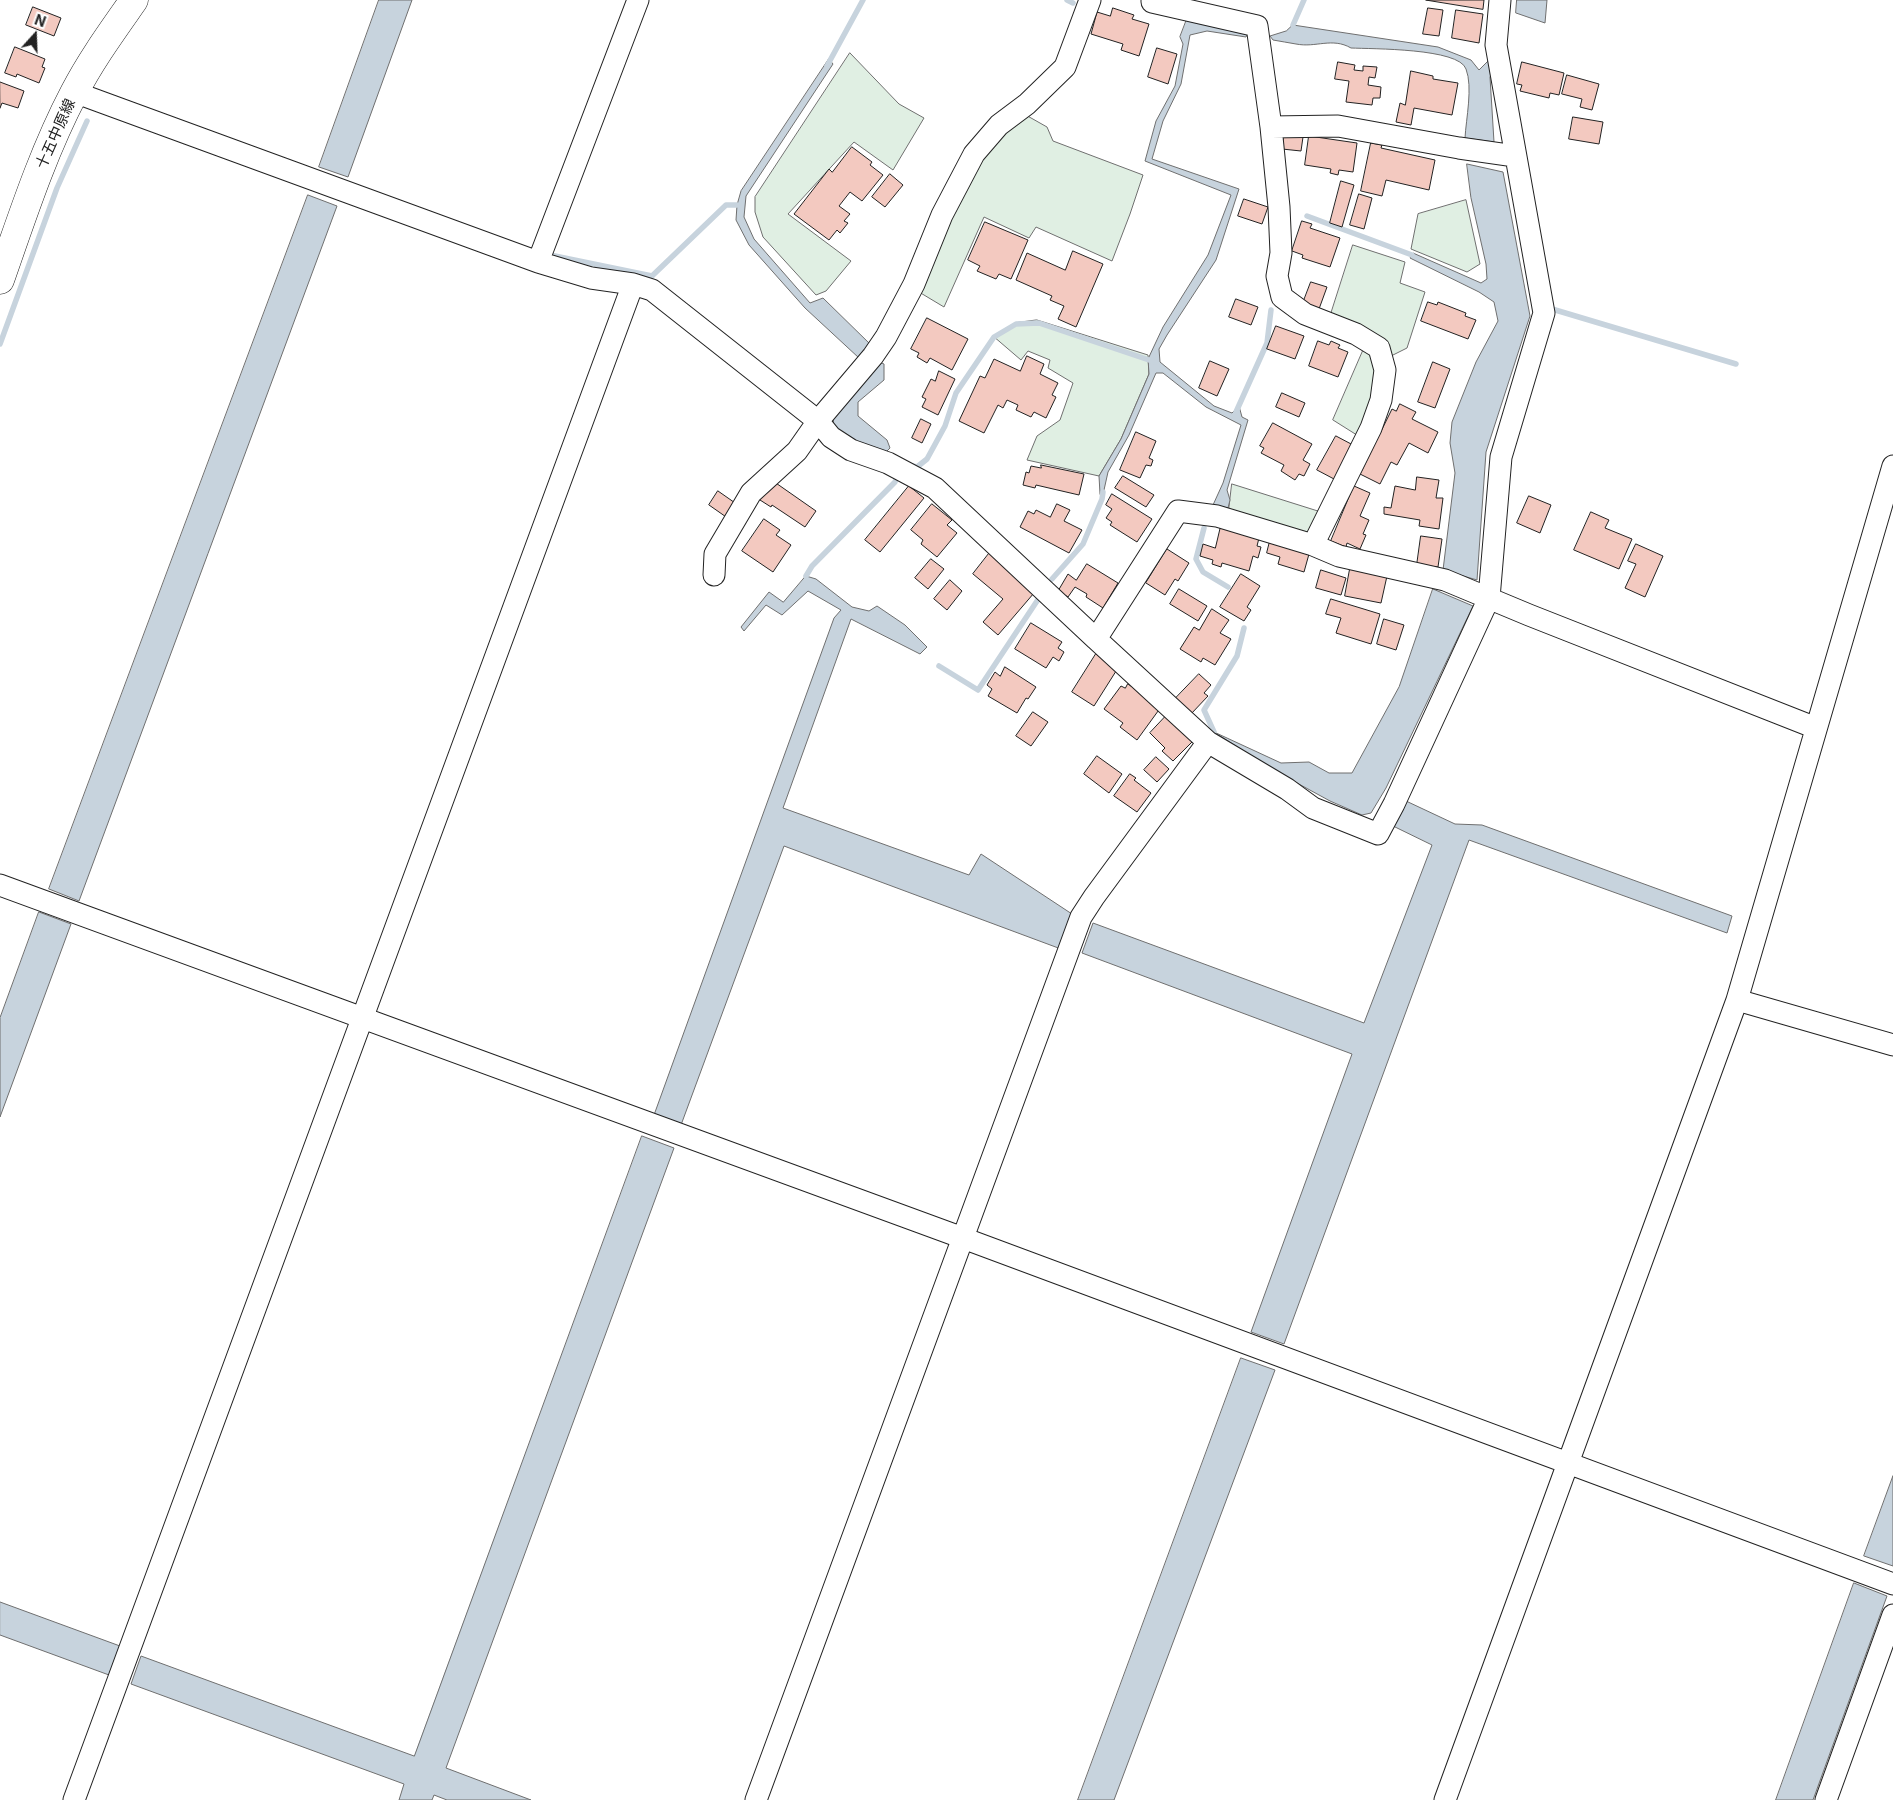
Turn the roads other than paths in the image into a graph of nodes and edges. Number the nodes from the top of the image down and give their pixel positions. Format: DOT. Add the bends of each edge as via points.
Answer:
graph roads {
  1 [pos="134,0"];
  2 [pos="638,0"];
  3 [pos="1090,0"];
  4 [pos="1147,0"];
  5 [pos="1500,0"];
  6 [pos="74,92"];
  7 [pos="1271,127"];
  8 [pos="1516,156"];
  9 [pos="538,262"];
  10 [pos="0,280"];
  11 [pos="634,284"];
  12 [pos="818,421"];
  13 [pos="1893,466"];
  14 [pos="1313,545"];
  15 [pos="714,575"];
  16 [pos="1489,598"];
  17 [pos="1096,639"];
  18 [pos="1816,728"];
  19 [pos="1208,742"];
  20 [pos="0,885"];
  21 [pos="1737,1000"];
  22 [pos="362,1019"];
  23 [pos="1893,1045"];
  24 [pos="963,1238"];
  25 [pos="1569,1463"];
  26 [pos="1893,1584"];
  27 [pos="1893,1615"];
  28 [pos="74,1800"];
  29 [pos="756,1800"];
  30 [pos="1445,1800"];
  31 [pos="1826,1800"];
  1 -- 6 [label="main road, 十五中原線"];
  2 -- 9 [label="street"];
  3 -- 12 [label="street" via="1064,67 1027,104 999,125 974,154 942,215 914,284 886,336"];
  4 -- 7 [label="street" via="1257,26"];
  5 -- 8 [label="street" via="1496,45"];
  6 -- 9 [label="street"];
  6 -- 10 [label="main road, 十五中原線" via="27,203"];
  7 -- 8 [label="street" via="1338,126"];
  7 -- 14 [label="street" via="1281,252 1277,276 1282,297 1304,314 1356,334 1379,348 1385,370 1381,400 1370,428"];
  8 -- 16 [label="street" via="1544,313 1501,457"];
  9 -- 11 [label="street" via="591,278"];
  11 -- 12 [label="street" via="652,290"];
  11 -- 22 [label="street"];
  12 -- 15 [label="street" via="797,451 751,493 715,554"];
  12 -- 17 [label="street" via="831,436 851,450 888,463 935,488"];
  13 -- 18 [label="street"];
  14 -- 16 [label="street" via="1339,556 1445,580"];
  14 -- 17 [label="street" via="1217,516 1178,511"];
  16 -- 18 [label="street"];
  16 -- 19 [label="street" via="1378,834 1313,808"];
  17 -- 19 [label="street"];
  18 -- 21 [label="street"];
  19 -- 24 [label="street" via="1081,917"];
  20 -- 22 [label="street"];
  21 -- 23 [label="street"];
  21 -- 25 [label="street"];
  22 -- 24 [label="street"];
  22 -- 28 [label="street"];
  24 -- 25 [label="street"];
  24 -- 29 [label="street"];
  25 -- 26 [label="street"];
  25 -- 30 [label="street"];
  27 -- 31 [label="street"];
}
